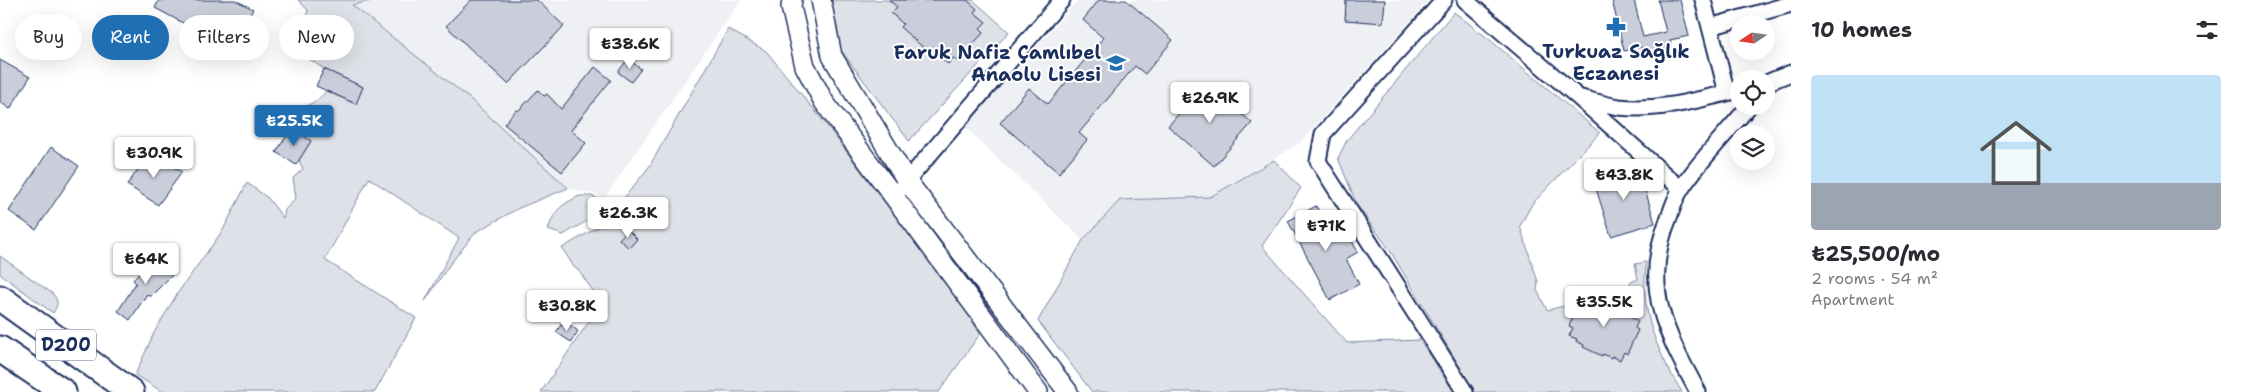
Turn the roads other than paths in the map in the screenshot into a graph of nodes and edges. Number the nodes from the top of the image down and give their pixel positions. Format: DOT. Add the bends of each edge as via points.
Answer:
graph roads {
  1 [pos="792,0"];
  2 [pos="821,0"];
  3 [pos="1062,0"];
  4 [pos="1444,0"];
  5 [pos="1465,0"];
  6 [pos="1702,0"];
  7 [pos="1791,4"];
  8 [pos="1710,27"];
  9 [pos="1791,73"];
  10 [pos="1775,80"];
  11 [pos="1730,83"];
  12 [pos="1730,92"];
  13 [pos="1578,97"];
  14 [pos="1742,115"];
  15 [pos="907,181"];
  16 [pos="1681,190"];
  17 [pos="894,196"];
  18 [pos="0,298"];
  19 [pos="0,349"];
  20 [pos="63,392"];
  21 [pos="131,392"];
  22 [pos="1038,392"];
  23 [pos="1068,392"];
  24 [pos="1465,392"];
  25 [pos="1698,392"];
  1 -- 17 [label="street" via="805,66 824,102"];
  2 -- 15 [label="street" via="832,56"];
  3 -- 15 [label="street"];
  4 -- 24 [label="street" via="1323,134 1318,161"];
  5 -- 13 [label="street"];
  6 -- 8 [label="street"];
  7 -- 8 [label="street"];
  8 -- 11 [label="street"];
  9 -- 10 [label="street"];
  12 -- 13 [label="street" via="1652,107 1620,107"];
  13 -- 16 [label="street"];
  14 -- 16 [label="street"];
  15 -- 17 [label="street"];
  15 -- 23 [label="street"];
  16 -- 25 [label="street" via="1663,234 1656,278 1666,328"];
  17 -- 22 [label="street"];
  18 -- 21 [label="highway, D200"];
  19 -- 20 [label="highway, D200"];
}
